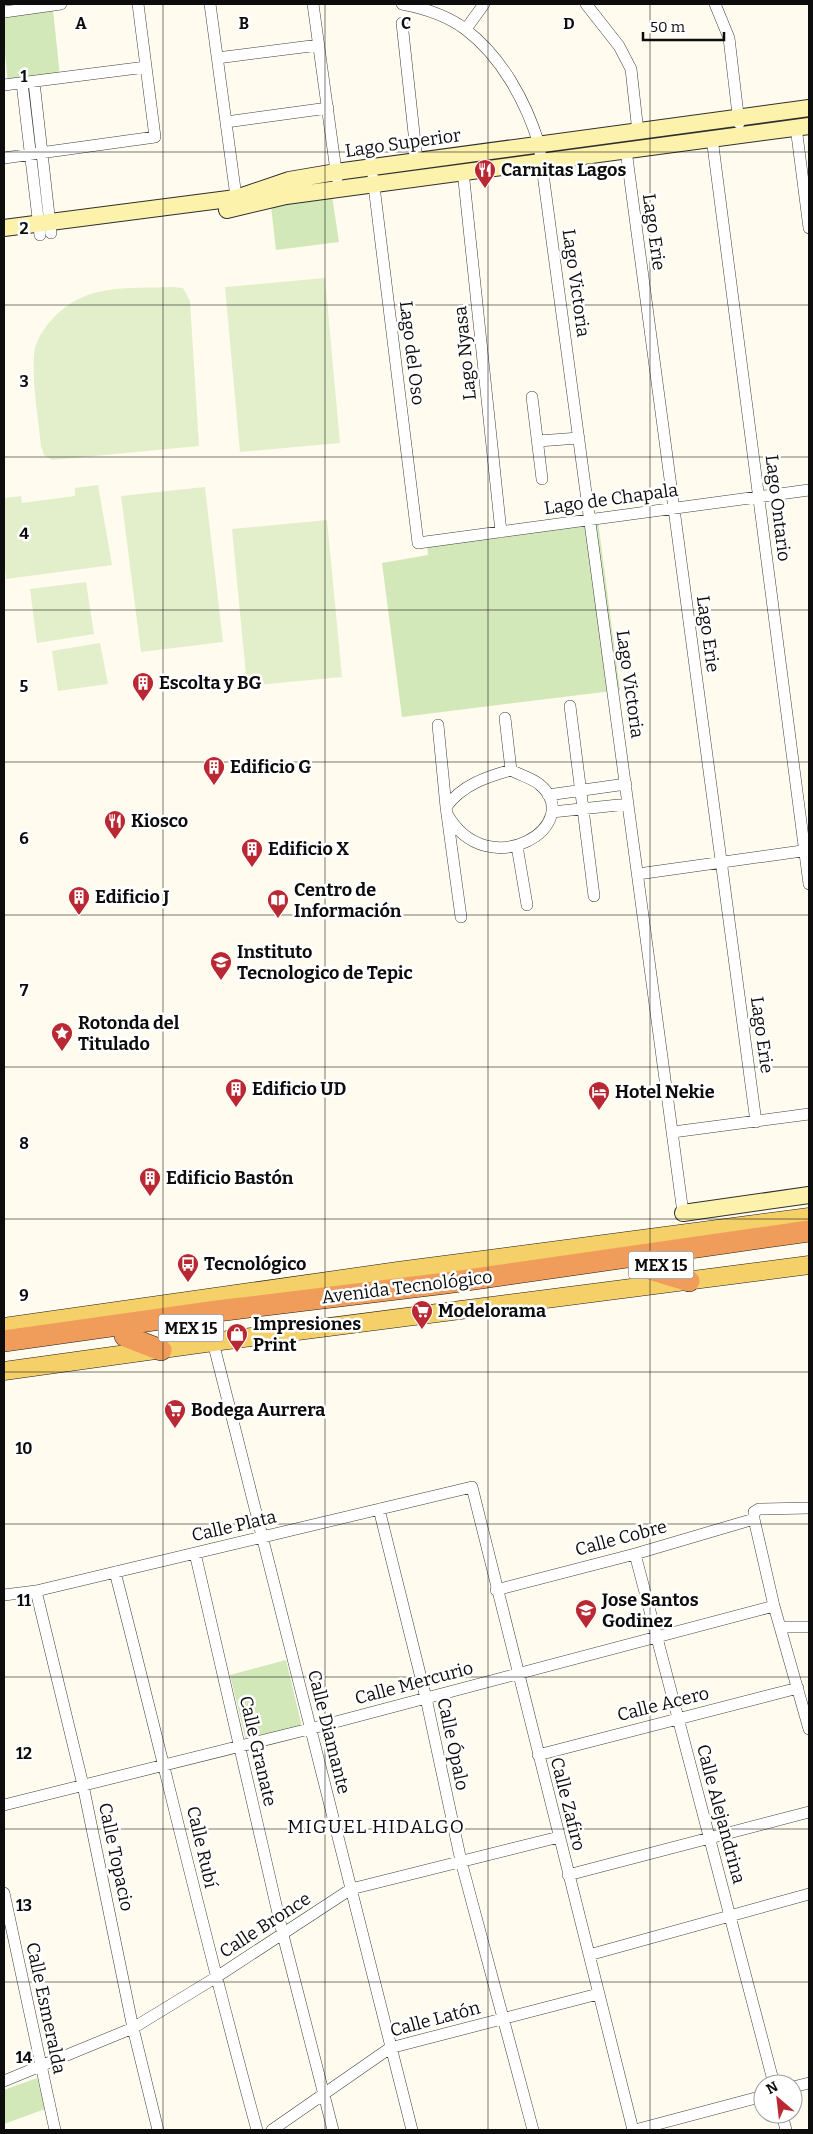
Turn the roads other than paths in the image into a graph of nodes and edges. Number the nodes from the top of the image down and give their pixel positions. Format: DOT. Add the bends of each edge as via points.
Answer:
graph roads {
  1 [pos="61,4"];
  2 [pos="138,4"];
  3 [pos="210,4"];
  4 [pos="314,4"];
  5 [pos="402,4"];
  6 [pos="484,4"];
  7 [pos="586,4"];
  8 [pos="715,4"];
  9 [pos="421,6"];
  10 [pos="4,12"];
  11 [pos="402,22"];
  12 [pos="466,29"];
  13 [pos="319,44"];
  14 [pos="217,58"];
  15 [pos="146,67"];
  16 [pos="28,82"];
  17 [pos="4,85"];
  18 [pos="328,108"];
  19 [pos="809,108"];
  20 [pos="738,117"];
  21 [pos="226,122"];
  22 [pos="803,126"];
  23 [pos="638,132"];
  24 [pos="740,134"];
  25 [pos="712,138"];
  26 [pos="539,144"];
  27 [pos="626,150"];
  28 [pos="36,153"];
  29 [pos="4,158"];
  30 [pos="417,161"];
  31 [pos="542,161"];
  32 [pos="372,167"];
  33 [pos="463,171"];
  34 [pos="336,172"];
  35 [pos="374,184"];
  36 [pos="339,188"];
  37 [pos="237,203"];
  38 [pos="4,228"];
  39 [pos="809,228"];
  40 [pos="45,229"];
  41 [pos="4,239"];
  42 [pos="532,397"];
  43 [pos="579,438"];
  44 [pos="538,441"];
  45 [pos="542,479"];
  46 [pos="809,490"];
  47 [pos="759,497"];
  48 [pos="674,508"];
  49 [pos="590,520"];
  50 [pos="501,532"];
  51 [pos="418,543"];
  52 [pos="570,706"];
  53 [pos="504,718"];
  54 [pos="438,725"];
  55 [pos="511,770"];
  56 [pos="626,784"];
  57 [pos="581,791"];
  58 [pos="548,795"];
  59 [pos="628,804"];
  60 [pos="448,807"];
  61 [pos="583,809"];
  62 [pos="552,812"];
  63 [pos="517,846"];
  64 [pos="807,850"];
  65 [pos="721,862"];
  66 [pos="638,874"];
  67 [pos="809,884"];
  68 [pos="594,896"];
  69 [pos="527,905"];
  70 [pos="461,917"];
  71 [pos="809,1114"];
  72 [pos="756,1122"];
  73 [pos="673,1132"];
  74 [pos="809,1195"];
  75 [pos="683,1213"];
  76 [pos="809,1218"];
  77 [pos="765,1223"];
  78 [pos="809,1231"];
  79 [pos="739,1242"];
  80 [pos="809,1245"];
  81 [pos="809,1265"];
  82 [pos="643,1267"];
  83 [pos="689,1281"];
  84 [pos="303,1285"];
  85 [pos="268,1305"];
  86 [pos="4,1327"];
  87 [pos="125,1336"];
  88 [pos="4,1341"];
  89 [pos="213,1342"];
  90 [pos="161,1350"];
  91 [pos="4,1354"];
  92 [pos="4,1371"];
  93 [pos="472,1487"];
  94 [pos="809,1508"];
  95 [pos="380,1509"];
  96 [pos="754,1519"];
  97 [pos="263,1537"];
  98 [pos="195,1553"];
  99 [pos="635,1554"];
  100 [pos="115,1572"];
  101 [pos="496,1590"];
  102 [pos="36,1591"];
  103 [pos="4,1595"];
  104 [pos="774,1606"];
  105 [pos="780,1627"];
  106 [pos="809,1627"];
  107 [pos="657,1637"];
  108 [pos="518,1674"];
  109 [pos="798,1688"];
  110 [pos="426,1698"];
  111 [pos="678,1718"];
  112 [pos="808,1724"];
  113 [pos="309,1729"];
  114 [pos="239,1746"];
  115 [pos="538,1755"];
  116 [pos="164,1765"];
  117 [pos="83,1785"];
  118 [pos="4,1804"];
  119 [pos="809,1812"];
  120 [pos="559,1836"];
  121 [pos="710,1838"];
  122 [pos="461,1861"];
  123 [pos="568,1875"];
  124 [pos="351,1889"];
  125 [pos="4,1893"];
  126 [pos="809,1894"];
  127 [pos="730,1916"];
  128 [pos="283,1935"];
  129 [pos="589,1955"];
  130 [pos="215,1978"];
  131 [pos="598,1994"];
  132 [pos="504,2018"];
  133 [pos="133,2028"];
  134 [pos="390,2048"];
  135 [pos="40,2065"];
  136 [pos="771,2074"];
  137 [pos="4,2081"];
  138 [pos="324,2094"];
  139 [pos="753,2099"];
  140 [pos="55,2130"];
  141 [pos="158,2130"];
  142 [pos="257,2130"];
  143 [pos="272,2130"];
  144 [pos="334,2130"];
  145 [pos="412,2130"];
  146 [pos="532,2130"];
  147 [pos="634,2130"];
  1 -- 10 [label="street"];
  2 -- 15 [label="street"];
  3 -- 14 [label="street"];
  4 -- 13 [label="street"];
  5 -- 9 [label="street"];
  6 -- 12 [label="street"];
  7 -- 23 [label="street" via="619,46 631,70"];
  8 -- 20 [label="street" via="729,38"];
  9 -- 12 [label="street"];
  11 -- 30 [label="street"];
  12 -- 26 [label="street, Lago Victoria" via="513,83 525,104"];
  13 -- 14 [label="street"];
  13 -- 18 [label="street"];
  14 -- 21 [label="street"];
  15 -- 16 [label="street"];
  15 -- 28 [label="street" via="155,137"];
  16 -- 17 [label="street"];
  16 -- 28 [label="street"];
  18 -- 21 [label="street"];
  18 -- 34 [label="street"];
  19 -- 20 [label="street, Lago Superior"];
  20 -- 23 [label="street, Lago Superior"];
  20 -- 24 [label="street"];
  21 -- 37 [label="street"];
  22 -- 24 [label="street, Lago Superior"];
  22 -- 39 [label="street"];
  23 -- 26 [label="street, Lago Superior"];
  24 -- 25 [label="street, Lago Superior"];
  25 -- 27 [label="street, Lago Superior"];
  25 -- 47 [label="street, Lago Ontario"];
  26 -- 30 [label="street, Lago Superior"];
  26 -- 31 [label="street, Lago Victoria"];
  27 -- 31 [label="street, Lago Superior"];
  27 -- 48 [label="street, Lago Erie"];
  28 -- 29 [label="street"];
  28 -- 40 [label="street"];
  30 -- 32 [label="street, Lago Superior"];
  31 -- 33 [label="street, Lago Superior"];
  31 -- 43 [label="street, Lago Victoria"];
  32 -- 34 [label="street, Lago Superior"];
  32 -- 35 [label="street, Lago del Oso"];
  33 -- 35 [label="street, Lago Superior"];
  33 -- 50 [label="street, Lago Nyasa"];
  34 -- 36 [label="street"];
  34 -- 37 [label="street, Lago Superior" via="289,180"];
  35 -- 36 [label="street, Lago Superior"];
  35 -- 51 [label="street, Lago del Oso"];
  36 -- 37 [label="street, Lago Superior"];
  37 -- 40 [label="street, Lago Superior"];
  38 -- 40 [label="street, Lago Superior"];
  40 -- 41 [label="street, Lago Superior"];
  42 -- 44 [label="street"];
  43 -- 44 [label="street"];
  43 -- 49 [label="street, Lago Victoria"];
  44 -- 45 [label="street"];
  46 -- 47 [label="street, Lago de Chapala"];
  47 -- 48 [label="street, Lago de Chapala"];
  47 -- 64 [label="street, Lago Ontario"];
  48 -- 49 [label="street, Lago de Chapala"];
  48 -- 65 [label="street, Lago Erie"];
  49 -- 50 [label="street, Lago de Chapala"];
  49 -- 56 [label="street, Lago Victoria"];
  50 -- 51 [label="street, Lago de Chapala"];
  52 -- 57 [label="street"];
  53 -- 55 [label="street"];
  54 -- 60 [label="street"];
  55 -- 58 [label="street" via="538,784"];
  55 -- 60 [label="street" via="464,788"];
  56 -- 57 [label="street"];
  56 -- 59 [label="street, Lago Victoria"];
  57 -- 58 [label="street"];
  57 -- 61 [label="street"];
  58 -- 62 [label="street"];
  59 -- 61 [label="street"];
  59 -- 66 [label="street, Lago Victoria"];
  60 -- 63 [label="street" via="460,833 483,846"];
  60 -- 70 [label="street"];
  61 -- 62 [label="street"];
  61 -- 68 [label="street"];
  62 -- 63 [label="street" via="551,820 542,830"];
  63 -- 69 [label="street"];
  64 -- 65 [label="street"];
  64 -- 67 [label="street, Lago Ontario"];
  65 -- 66 [label="street"];
  65 -- 72 [label="street, Lago Erie"];
  66 -- 73 [label="street, Lago Victoria"];
  71 -- 72 [label="street"];
  72 -- 73 [label="street"];
  73 -- 75 [label="street, Lago Victoria"];
  74 -- 75 [label="street"];
  76 -- 77 [label="main road, Avenida Tecnológico"];
  77 -- 79 [label="highway"];
  77 -- 84 [label="main road, Avenida Tecnológico"];
  78 -- 79 [label="highway, Avenida Tecnológico / MEX 15"];
  79 -- 85 [label="highway, Avenida Tecnológico / MEX 15"];
  80 -- 82 [label="highway, Avenida Tecnológico / MEX 15"];
  81 -- 83 [label="main road, Avenida Tecnológico"];
  82 -- 83 [label="highway"];
  82 -- 87 [label="highway, Avenida Tecnológico / MEX 15"];
  83 -- 89 [label="main road, Avenida Tecnológico"];
  84 -- 85 [label="highway"];
  84 -- 86 [label="main road, Avenida Tecnológico"];
  85 -- 88 [label="highway, Avenida Tecnológico / MEX 15"];
  87 -- 90 [label="highway"];
  87 -- 91 [label="highway, Avenida Tecnológico / MEX 15"];
  89 -- 90 [label="main road, Avenida Tecnológico"];
  89 -- 97 [label="street, Calle Diamante"];
  90 -- 92 [label="main road, Avenida Tecnológico"];
  93 -- 95 [label="street, Calle Plata"];
  93 -- 101 [label="street, Calle Zafiro"];
  94 -- 96 [label="street, Calle Cobre" via="759,1509 754,1512"];
  95 -- 97 [label="street, Calle Plata"];
  95 -- 110 [label="street, Calle Ópalo"];
  96 -- 99 [label="street, Calle Cobre"];
  96 -- 104 [label="street"];
  97 -- 98 [label="street, Calle Plata"];
  97 -- 113 [label="street, Calle Diamante"];
  98 -- 100 [label="street, Calle Plata"];
  98 -- 114 [label="street, Calle Granate"];
  99 -- 101 [label="street, Calle Cobre"];
  99 -- 107 [label="street, Calle Alejandrina"];
  100 -- 102 [label="street, Calle Plata"];
  100 -- 116 [label="street, Calle Rubí"];
  101 -- 108 [label="street, Calle Zafiro"];
  102 -- 103 [label="street, Calle Plata"];
  102 -- 117 [label="street, Calle Topacio"];
  104 -- 105 [label="street"];
  104 -- 107 [label="street, Calle Mercurio"];
  105 -- 106 [label="street"];
  105 -- 109 [label="street"];
  107 -- 108 [label="street, Calle Mercurio"];
  107 -- 111 [label="street, Calle Alejandrina"];
  108 -- 110 [label="street, Calle Mercurio"];
  108 -- 115 [label="street, Calle Zafiro"];
  109 -- 111 [label="street, Calle Acero"];
  109 -- 112 [label="street"];
  110 -- 113 [label="street, Calle Mercurio"];
  110 -- 122 [label="street, Calle Ópalo"];
  111 -- 115 [label="street, Calle Acero"];
  111 -- 121 [label="street, Calle Alejandrina"];
  113 -- 114 [label="street, Calle Mercurio"];
  113 -- 124 [label="street, Calle Diamante"];
  114 -- 116 [label="street, Calle Mercurio"];
  114 -- 128 [label="street, Calle Granate"];
  115 -- 120 [label="street, Calle Zafiro"];
  116 -- 117 [label="street, Calle Mercurio"];
  116 -- 130 [label="street, Calle Rubí"];
  117 -- 118 [label="street, Calle Mercurio"];
  117 -- 133 [label="street, Calle Topacio"];
  119 -- 121 [label="street"];
  120 -- 122 [label="street, Calle Bronce"];
  120 -- 123 [label="street, Calle Zafiro"];
  121 -- 123 [label="street"];
  121 -- 127 [label="street, Calle Alejandrina"];
  122 -- 124 [label="street, Calle Bronce"];
  122 -- 132 [label="street, Calle Ópalo"];
  123 -- 129 [label="street, Calle Zafiro"];
  124 -- 128 [label="street, Calle Bronce"];
  124 -- 134 [label="street, Calle Diamante"];
  125 -- 135 [label="street, Calle Esmeralda"];
  126 -- 127 [label="street"];
  127 -- 129 [label="street"];
  127 -- 136 [label="street, Calle Alejandrina"];
  128 -- 130 [label="street, Calle Bronce"];
  128 -- 138 [label="street, Calle Granate"];
  129 -- 131 [label="street, Calle Zafiro"];
  130 -- 133 [label="street, Calle Bronce"];
  130 -- 142 [label="street, Calle Rubí"];
  131 -- 132 [label="street, Calle Latón"];
  131 -- 147 [label="street, Calle Zafiro"];
  132 -- 134 [label="street, Calle Latón"];
  132 -- 146 [label="street, Calle Ópalo"];
  133 -- 135 [label="street, Calle Bronce"];
  133 -- 141 [label="street, Calle Topacio"];
  134 -- 138 [label="street, Calle Latón"];
  134 -- 145 [label="street, Calle Diamante"];
  135 -- 137 [label="street, Calle Bronce"];
  135 -- 140 [label="street, Calle Esmeralda"];
  138 -- 143 [label="street, Calle Latón"];
  138 -- 144 [label="street, Calle Granate"];
  139 -- 147 [label="street"];
}
